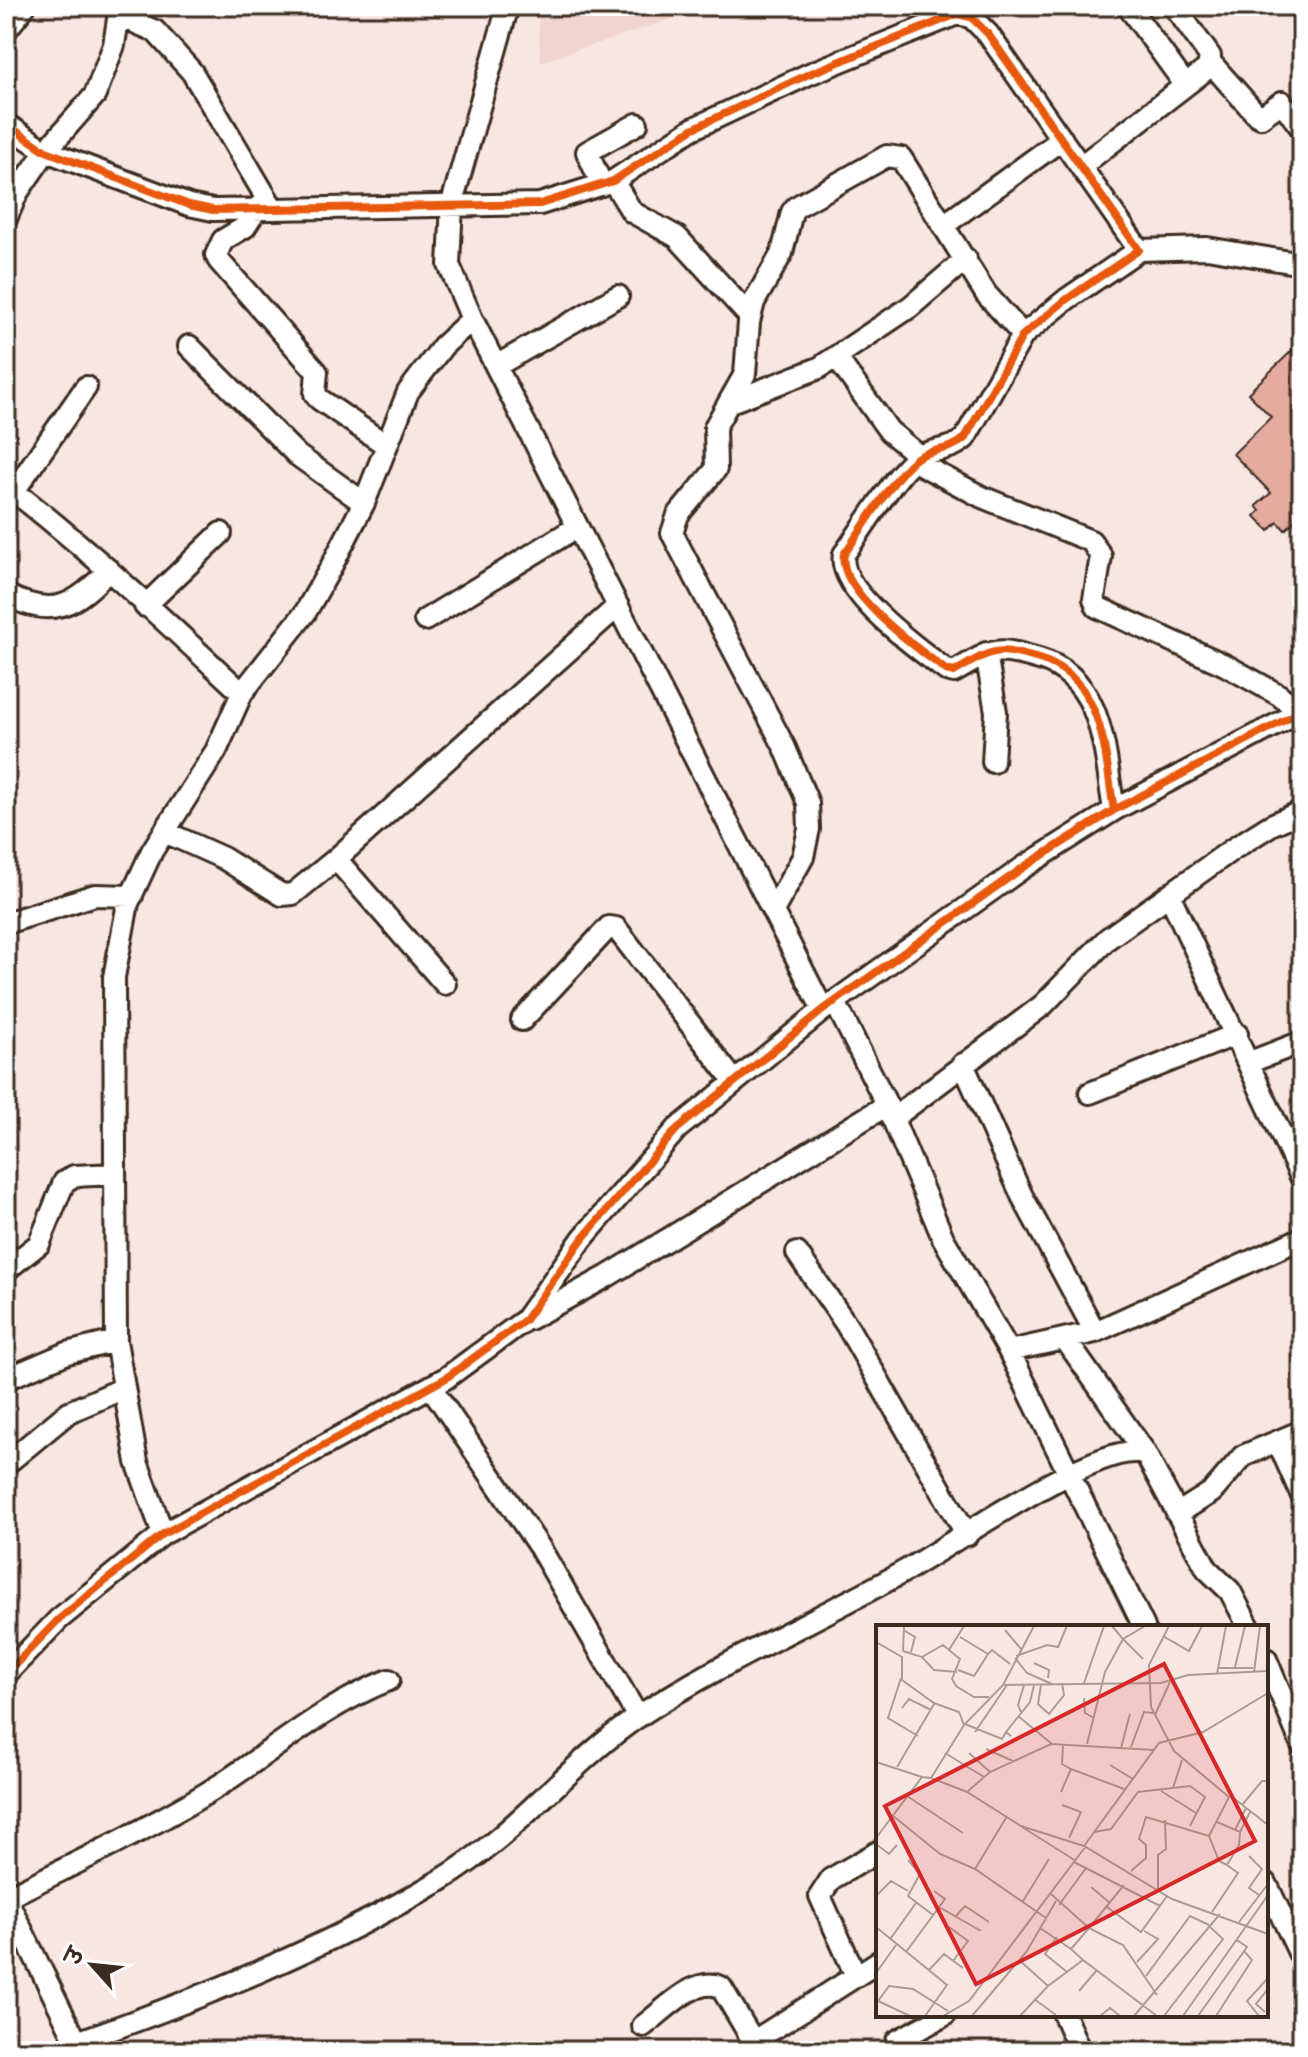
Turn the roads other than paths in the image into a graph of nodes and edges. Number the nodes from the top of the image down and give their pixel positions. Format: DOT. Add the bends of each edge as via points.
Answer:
graph roads {
  1 [pos="25,6"];
  2 [pos="508,6"];
  3 [pos="1128,6"];
  4 [pos="1174,6"];
  5 [pos="119,11"];
  6 [pos="6,30"];
  7 [pos="1210,62"];
  8 [pos="1184,83"];
  9 [pos="6,124"];
  10 [pos="637,124"];
  11 [pos="1302,129"];
  12 [pos="1062,139"];
  13 [pos="46,151"];
  14 [pos="1081,166"];
  15 [pos="607,183"];
  16 [pos="452,203"];
  17 [pos="259,212"];
  18 [pos="6,219"];
  19 [pos="944,225"];
  20 [pos="1139,250"];
  21 [pos="966,259"];
  22 [pos="1302,264"];
  23 [pos="618,296"];
  24 [pos="750,317"];
  25 [pos="472,319"];
  26 [pos="1023,335"];
  27 [pos="189,346"];
  28 [pos="836,357"];
  29 [pos="496,366"];
  30 [pos="86,387"];
  31 [pos="733,401"];
  32 [pos="386,445"];
  33 [pos="916,459"];
  34 [pos="10,488"];
  35 [pos="364,503"];
  36 [pos="577,527"];
  37 [pos="221,533"];
  38 [pos="109,570"];
  39 [pos="6,595"];
  40 [pos="145,606"];
  41 [pos="618,606"];
  42 [pos="425,620"];
  43 [pos="986,653"];
  44 [pos="242,693"];
  45 [pos="1301,711"];
  46 [pos="993,762"];
  47 [pos="1114,810"];
  48 [pos="1302,811"];
  49 [pos="165,832"];
  50 [pos="336,859"];
  51 [pos="132,896"];
  52 [pos="1170,896"];
  53 [pos="773,911"];
  54 [pos="6,923"];
  55 [pos="445,984"];
  56 [pos="829,1006"];
  57 [pos="522,1020"];
  58 [pos="1237,1034"];
  59 [pos="1302,1042"];
  60 [pos="1250,1062"];
  61 [pos="963,1064"];
  62 [pos="735,1082"];
  63 [pos="1090,1093"];
  64 [pos="890,1112"];
  65 [pos="114,1174"];
  66 [pos="1302,1179"];
  67 [pos="1302,1238"];
  68 [pos="797,1253"];
  69 [pos="6,1270"];
  70 [pos="518,1325"];
  71 [pos="1095,1332"];
  72 [pos="1065,1339"];
  73 [pos="116,1341"];
  74 [pos="1009,1351"];
  75 [pos="6,1379"];
  76 [pos="431,1387"];
  77 [pos="122,1389"];
  78 [pos="1302,1431"];
  79 [pos="1278,1442"];
  80 [pos="1135,1452"];
  81 [pos="6,1464"];
  82 [pos="1070,1473"];
  83 [pos="1302,1496"];
  84 [pos="1177,1514"];
  85 [pos="163,1534"];
  86 [pos="967,1535"];
  87 [pos="1143,1625"];
  88 [pos="1248,1625"];
  89 [pos="1268,1664"];
  90 [pos="6,1674"];
  91 [pos="389,1680"];
  92 [pos="638,1717"];
  93 [pos="1300,1736"];
  94 [pos="876,1853"];
  95 [pos="1268,1887"];
  96 [pos="6,1898"];
  97 [pos="1302,1959"];
  98 [pos="876,1963"];
  99 [pos="856,1976"];
  100 [pos="941,2017"];
  101 [pos="1065,2017"];
  102 [pos="643,2026"];
  103 [pos="897,2041"];
  104 [pos="79,2046"];
  105 [pos="757,2046"];
  106 [pos="1080,2051"];
  1 -- 6 [label="street"];
  2 -- 16 [label="street"];
  3 -- 8 [label="street"];
  4 -- 7 [label="street"];
  5 -- 13 [label="street" via="114,45 95,95"];
  5 -- 17 [label="street" via="155,31 192,72"];
  7 -- 8 [label="street"];
  7 -- 11 [label="street" via="1257,115 1282,102"];
  8 -- 14 [label="street"];
  9 -- 13 [label="street"];
  10 -- 15 [label="street" via="587,152"];
  12 -- 14 [label="street"];
  12 -- 15 [label="street" via="988,34 971,17 957,14 692,129"];
  12 -- 19 [label="street"];
  13 -- 17 [label="street" via="189,205"];
  13 -- 18 [label="street"];
  14 -- 20 [label="street"];
  15 -- 16 [label="street" via="540,204"];
  15 -- 24 [label="street" via="632,212 677,237"];
  16 -- 17 [label="street"];
  16 -- 25 [label="street" via="449,265"];
  17 -- 32 [label="street" via="223,240 216,255 219,261 317,372 319,399"];
  19 -- 21 [label="street"];
  19 -- 24 [label="street" via="901,158 887,156 796,207 782,253"];
  20 -- 22 [label="street" via="1207,248"];
  20 -- 26 [label="street"];
  21 -- 26 [label="street" via="986,294"];
  21 -- 28 [label="street" via="910,307"];
  23 -- 29 [label="street"];
  24 -- 31 [label="street" via="745,374"];
  25 -- 29 [label="street"];
  25 -- 32 [label="street" via="443,346 408,392"];
  26 -- 33 [label="street" via="965,438 952,448"];
  27 -- 35 [label="street" via="287,446"];
  28 -- 31 [label="street"];
  28 -- 33 [label="street"];
  29 -- 36 [label="street"];
  30 -- 34 [label="street"];
  31 -- 53 [label="street" via="715,427 716,469 678,515 672,533 785,748 808,803 803,857"];
  32 -- 35 [label="street"];
  33 -- 43 [label="street" via="844,554 845,577 915,647 946,670 954,672"];
  33 -- 45 [label="street" via="982,497 1091,541 1101,556 1097,607 1225,665"];
  34 -- 38 [label="street"];
  35 -- 44 [label="street" via="305,613"];
  36 -- 41 [label="street"];
  36 -- 42 [label="street"];
  37 -- 40 [label="street"];
  38 -- 39 [label="street" via="80,598 52,609"];
  38 -- 40 [label="street"];
  40 -- 44 [label="street"];
  41 -- 50 [label="street"];
  41 -- 53 [label="street"];
  43 -- 46 [label="street" via="996,712"];
  43 -- 47 [label="street" via="1004,649 1049,662 1080,682 1097,715"];
  44 -- 49 [label="street" via="216,751"];
  45 -- 47 [label="street"];
  47 -- 56 [label="street" via="1024,867"];
  48 -- 52 [label="street" via="1233,849"];
  49 -- 50 [label="street" via="223,858 282,895 293,894"];
  49 -- 51 [label="street"];
  50 -- 55 [label="street"];
  51 -- 54 [label="street" via="95,895"];
  51 -- 65 [label="street" via="114,977"];
  52 -- 58 [label="street"];
  52 -- 61 [label="street" via="1107,939 1043,1005"];
  53 -- 56 [label="street"];
  56 -- 62 [label="street"];
  56 -- 64 [label="street"];
  57 -- 62 [label="street" via="609,927 616,928"];
  58 -- 60 [label="street"];
  58 -- 63 [label="street"];
  59 -- 60 [label="street"];
  60 -- 66 [label="street"];
  61 -- 64 [label="street"];
  61 -- 71 [label="street" via="1022,1196"];
  62 -- 70 [label="street" via="677,1129 583,1238"];
  64 -- 70 [label="street"];
  64 -- 74 [label="street" via="943,1238"];
  65 -- 69 [label="street" via="74,1176 64,1182 39,1244"];
  65 -- 73 [label="street"];
  67 -- 71 [label="street"];
  68 -- 86 [label="street" via="846,1324"];
  70 -- 76 [label="street"];
  71 -- 72 [label="street"];
  72 -- 74 [label="street"];
  72 -- 84 [label="street" via="1144,1451"];
  73 -- 75 [label="street" via="67,1353"];
  73 -- 77 [label="street"];
  74 -- 82 [label="street"];
  76 -- 85 [label="street"];
  76 -- 92 [label="street" via="540,1548"];
  77 -- 81 [label="street" via="69,1412"];
  77 -- 85 [label="street" via="137,1462"];
  78 -- 79 [label="street"];
  79 -- 83 [label="street"];
  79 -- 84 [label="street" via="1243,1456 1212,1492"];
  80 -- 82 [label="street" via="1123,1451"];
  82 -- 86 [label="street"];
  82 -- 87 [label="street"];
  84 -- 88 [label="street" via="1207,1569 1230,1591"];
  85 -- 90 [label="street" via="59,1619"];
  86 -- 92 [label="street"];
  89 -- 93 [label="street"];
  91 -- 96 [label="street" via="309,1720 166,1817"];
  92 -- 104 [label="street" via="500,1839 441,1880 234,1983"];
  94 -- 99 [label="street" via="831,1879 820,1896"];
  95 -- 97 [label="street"];
  96 -- 104 [label="street"];
  98 -- 99 [label="street"];
  99 -- 105 [label="street"];
  100 -- 103 [label="street"];
  101 -- 106 [label="street"];
  102 -- 105 [label="street" via="706,1982 721,1987"];
}
